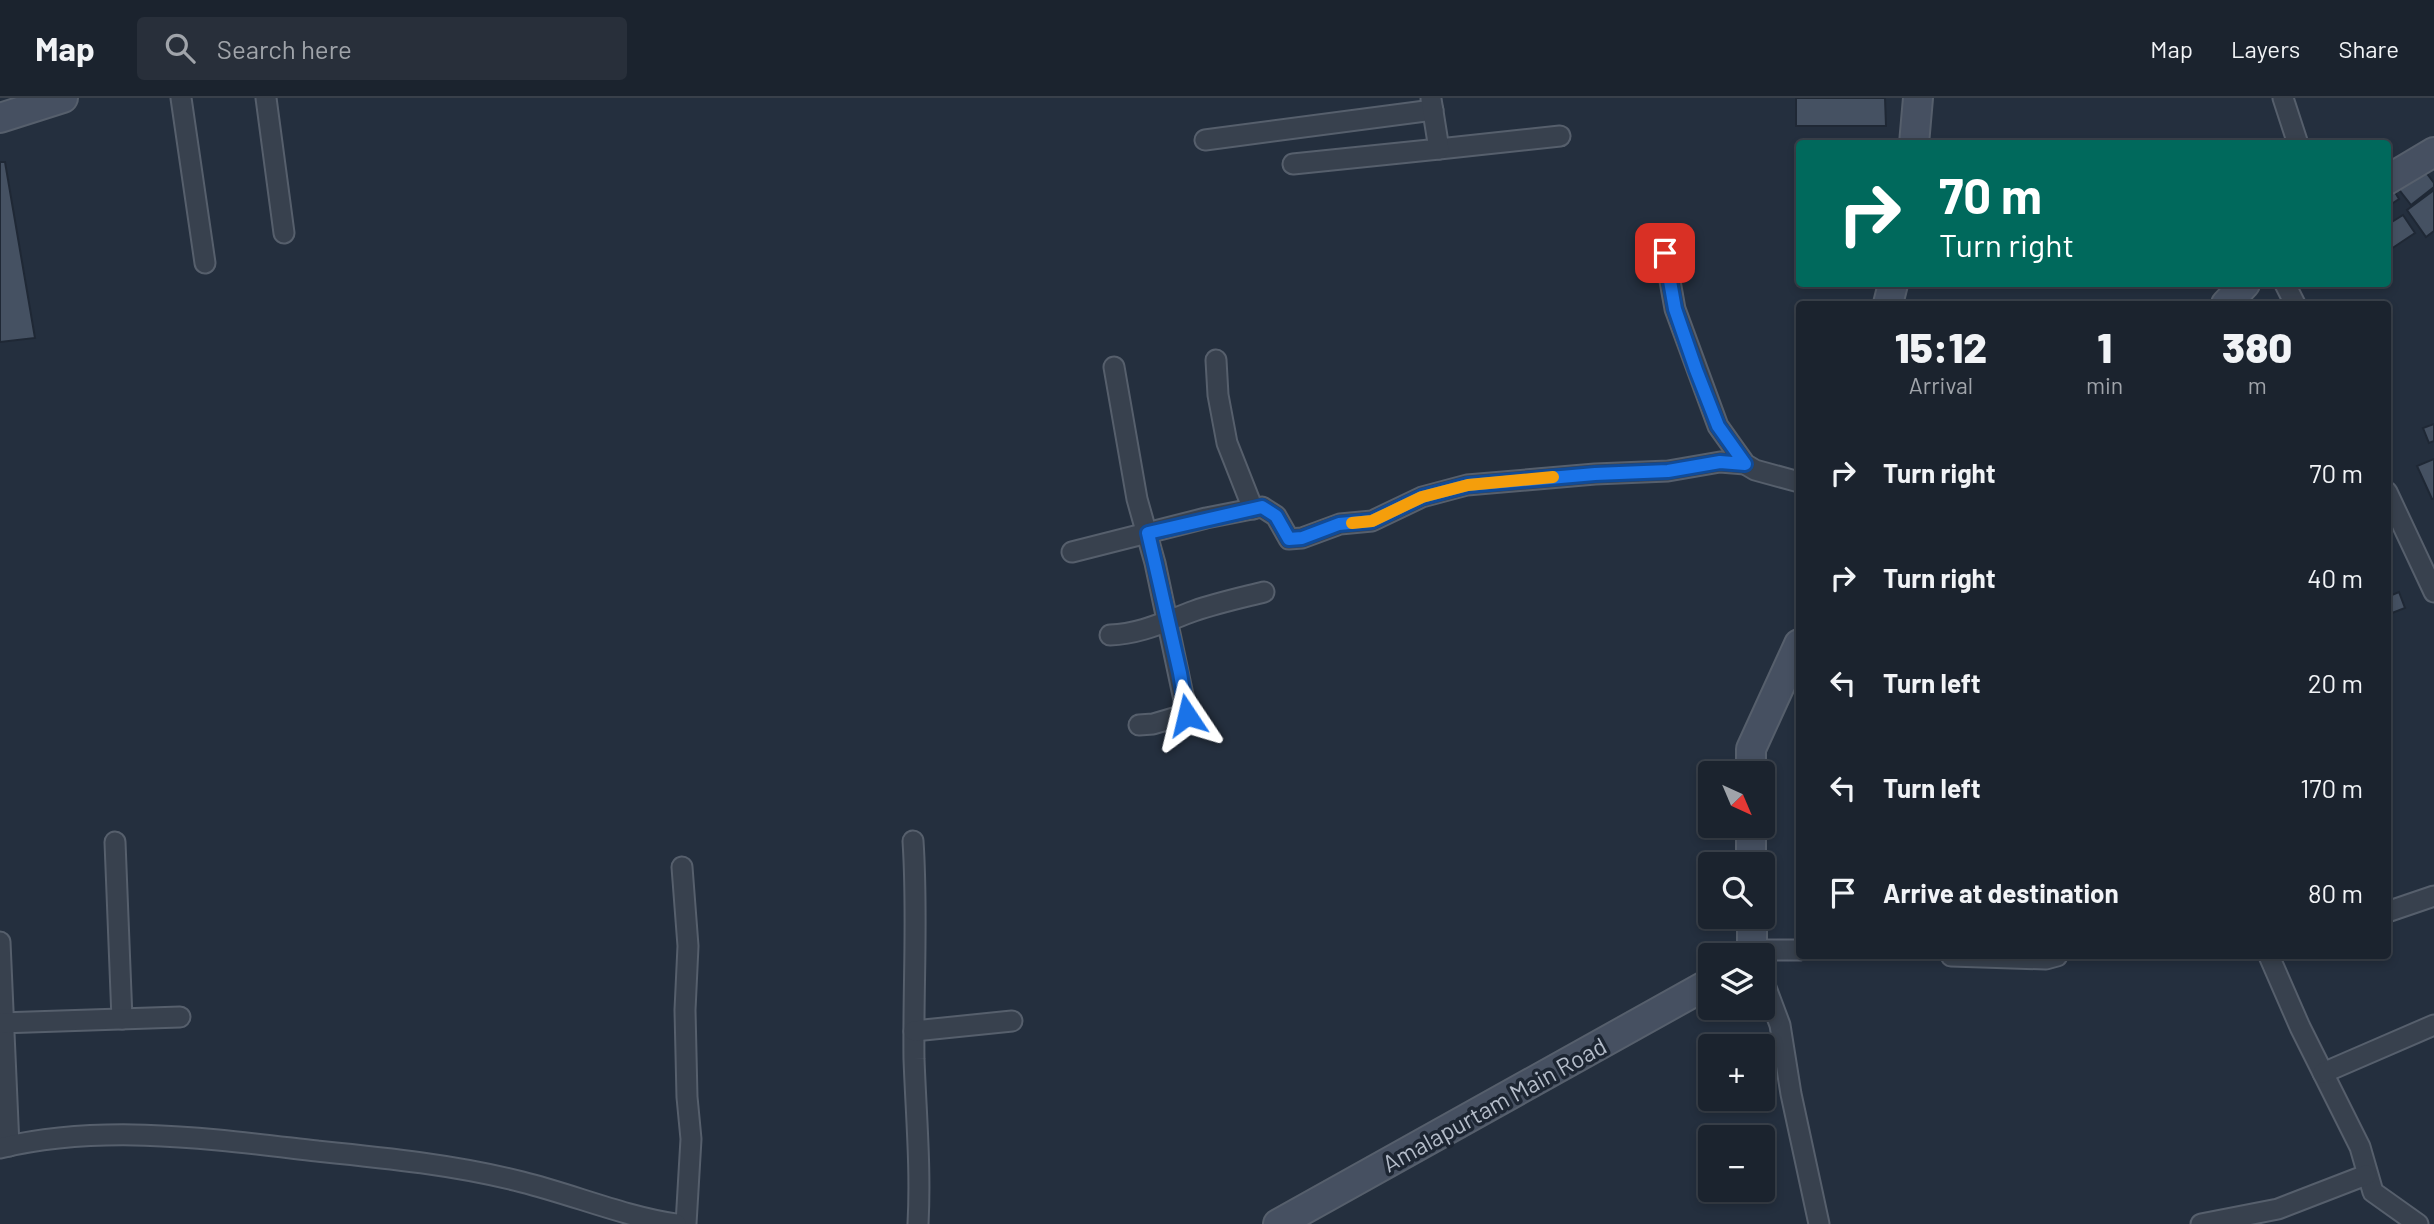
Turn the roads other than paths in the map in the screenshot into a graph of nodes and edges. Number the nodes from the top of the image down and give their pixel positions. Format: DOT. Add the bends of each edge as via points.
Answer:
graph roads {
  1 [pos="63,98"];
  2 [pos="181,98"];
  3 [pos="266,98"];
  4 [pos="1919,98"];
  5 [pos="2283,98"];
  6 [pos="1432,104"];
  7 [pos="0,118"];
  8 [pos="1560,136"];
  9 [pos="1205,140"];
  10 [pos="1914,140"];
  11 [pos="2297,140"];
  12 [pos="1439,149"];
  13 [pos="2434,152"];
  14 [pos="1293,164"];
  15 [pos="2391,178"];
  16 [pos="284,233"];
  17 [pos="1665,253"];
  18 [pos="205,263"];
  19 [pos="2242,287"];
  20 [pos="2229,301"];
  21 [pos="1216,360"];
  22 [pos="1114,367"];
  23 [pos="1745,464"];
  24 [pos="1796,481"];
  25 [pos="2391,501"];
  26 [pos="1253,509"];
  27 [pos="1148,533"];
  28 [pos="1072,552"];
  29 [pos="2434,592"];
  30 [pos="1264,593"];
  31 [pos="1168,623"];
  32 [pos="1110,635"];
  33 [pos="1796,651"];
  34 [pos="1139,725"];
  35 [pos="1751,761"];
  36 [pos="913,841"];
  37 [pos="115,842"];
  38 [pos="682,867"];
  39 [pos="2434,896"];
  40 [pos="2391,911"];
  41 [pos="0,942"];
  42 [pos="1796,950"];
  43 [pos="1775,952"];
  44 [pos="2270,959"];
  45 [pos="1698,991"];
  46 [pos="1775,1012"];
  47 [pos="180,1017"];
  48 [pos="122,1019"];
  49 [pos="1012,1021"];
  50 [pos="2,1023"];
  51 [pos="2434,1025"];
  52 [pos="914,1031"];
  53 [pos="2323,1073"];
  54 [pos="4,1147"];
  55 [pos="2366,1175"];
  56 [pos="676,1224"];
  57 [pos="686,1224"];
  58 [pos="918,1224"];
  59 [pos="1278,1224"];
  60 [pos="1819,1224"];
  61 [pos="2201,1224"];
  62 [pos="2418,1224"];
  1 -- 7 [label="street"];
  2 -- 18 [label="street"];
  3 -- 16 [label="street"];
  4 -- 10 [label="street"];
  5 -- 11 [label="street"];
  6 -- 9 [label="street"];
  6 -- 12 [label="street"];
  8 -- 12 [label="street"];
  12 -- 14 [label="street"];
  13 -- 15 [label="street"];
  17 -- 23 [label="street" via="1675,309 1696,370 1718,426"];
  19 -- 20 [label="street"];
  21 -- 26 [label="street" via="1227,443"];
  22 -- 27 [label="street" via="1137,499"];
  23 -- 24 [label="street"];
  23 -- 26 [label="street" via="1720,462 1668,471 1468,485 1422,497 1372,521 1339,524 1302,538 1289,539 1276,516 1262,507"];
  25 -- 29 [label="street"];
  26 -- 27 [label="street"];
  27 -- 28 [label="street"];
  27 -- 31 [label="street"];
  30 -- 31 [label="street" via="1204,608"];
  31 -- 32 [label="street"];
  31 -- 34 [label="street" via="1187,715"];
  33 -- 35 [label="street" via="1751,750"];
  36 -- 52 [label="street" via="917,914"];
  37 -- 48 [label="street"];
  38 -- 57 [label="street" via="691,1139"];
  39 -- 40 [label="street"];
  41 -- 50 [label="street"];
  42 -- 43 [label="street"];
  44 -- 53 [label="street"];
  45 -- 59 [label="street, Amalapurtam Main Road"];
  46 -- 60 [label="street"];
  47 -- 48 [label="street"];
  48 -- 50 [label="street"];
  49 -- 52 [label="street"];
  50 -- 54 [label="street"];
  51 -- 53 [label="street"];
  52 -- 58 [label="street"];
  53 -- 55 [label="street" via="2360,1147"];
  54 -- 56 [label="street" via="80,1135 193,1136 437,1166 522,1182 644,1219"];
  55 -- 61 [label="street" via="2278,1209"];
  55 -- 62 [label="street" via="2373,1192"];
}
